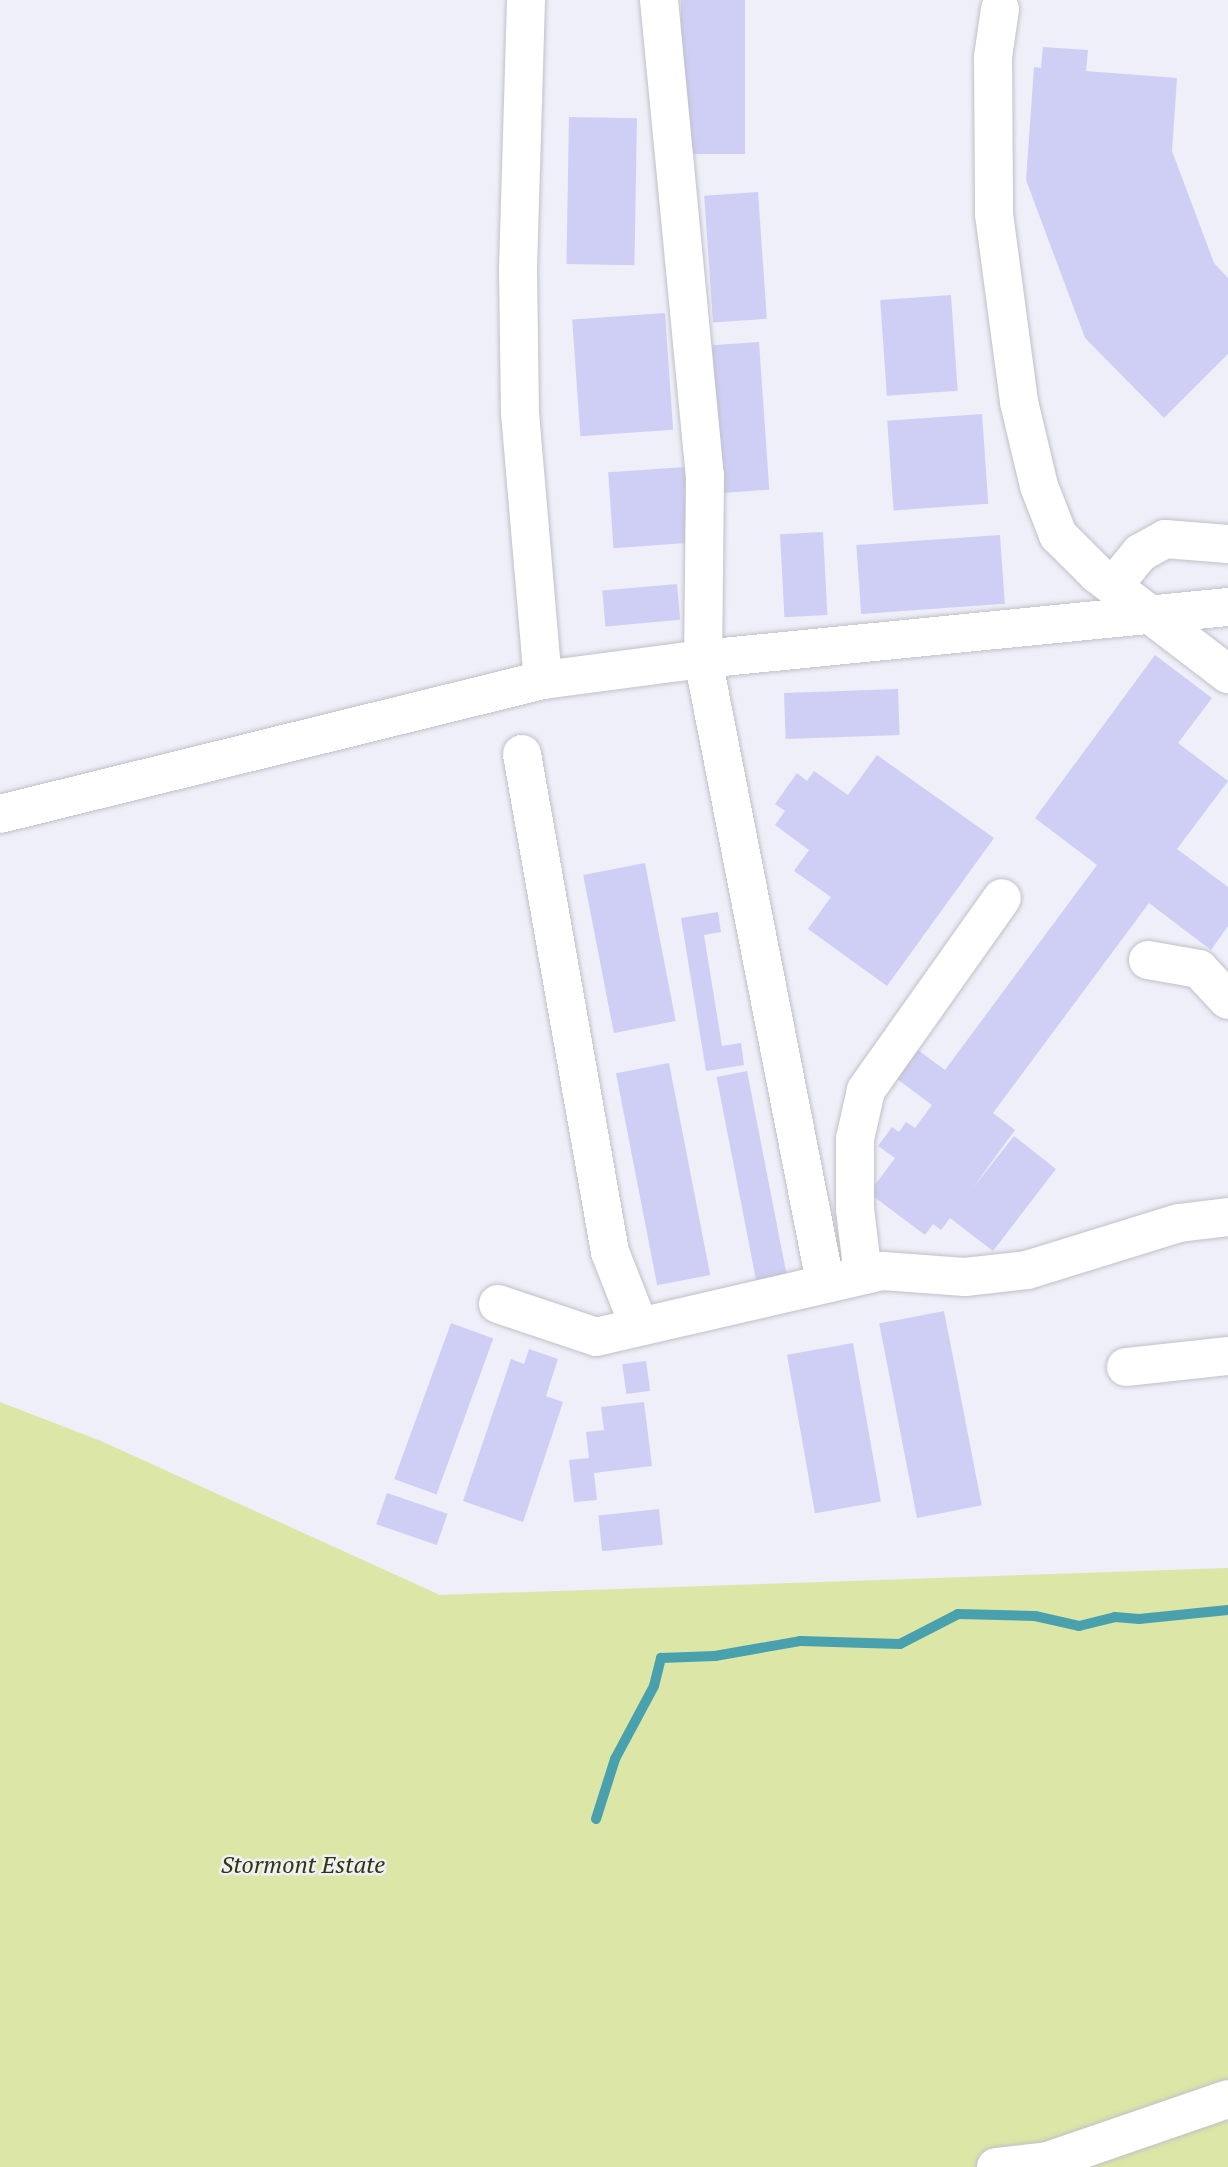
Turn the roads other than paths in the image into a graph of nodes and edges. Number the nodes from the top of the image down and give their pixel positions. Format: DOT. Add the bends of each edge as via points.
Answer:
graph roads {
  1 [pos="526,0"];
  2 [pos="659,0"];
  3 [pos="1000,9"];
  4 [pos="1228,544"];
  5 [pos="1113,586"];
  6 [pos="1228,607"];
  7 [pos="1151,614"];
  8 [pos="704,659"];
  9 [pos="1228,674"];
  10 [pos="543,680"];
  11 [pos="522,754"];
  12 [pos="0,814"];
  13 [pos="1002,898"];
  14 [pos="1148,960"];
  15 [pos="1228,1000"];
  16 [pos="1228,1217"];
  17 [pos="863,1275"];
  18 [pos="824,1282"];
  19 [pos="498,1304"];
  20 [pos="639,1326"];
  21 [pos="1228,1356"];
  22 [pos="1126,1367"];
  23 [pos="1228,2099"];
  24 [pos="996,2167"];
  1 -- 10 [label="lane" via="518,270 520,413"];
  2 -- 8 [label="lane" via="705,475"];
  3 -- 5 [label="lane" via="993,57 994,214 1018,402 1039,486 1058,535"];
  4 -- 5 [label="lane" via="1165,539 1140,553"];
  5 -- 7 [label="lane"];
  6 -- 7 [label="lane"];
  7 -- 8 [label="lane"];
  7 -- 9 [label="lane"];
  8 -- 10 [label="lane"];
  8 -- 18 [label="lane"];
  10 -- 12 [label="lane"];
  11 -- 20 [label="lane" via="610,1252"];
  13 -- 17 [label="lane" via="866,1090 855,1139 855,1209"];
  14 -- 15 [label="lane" via="1199,969"];
  16 -- 17 [label="lane" via="1179,1223 1027,1270 965,1277 883,1271"];
  17 -- 18 [label="lane"];
  18 -- 20 [label="lane"];
  19 -- 20 [label="lane" via="596,1337"];
  21 -- 22 [label="lane"];
  23 -- 24 [label="lane" via="1048,2161"];
}
